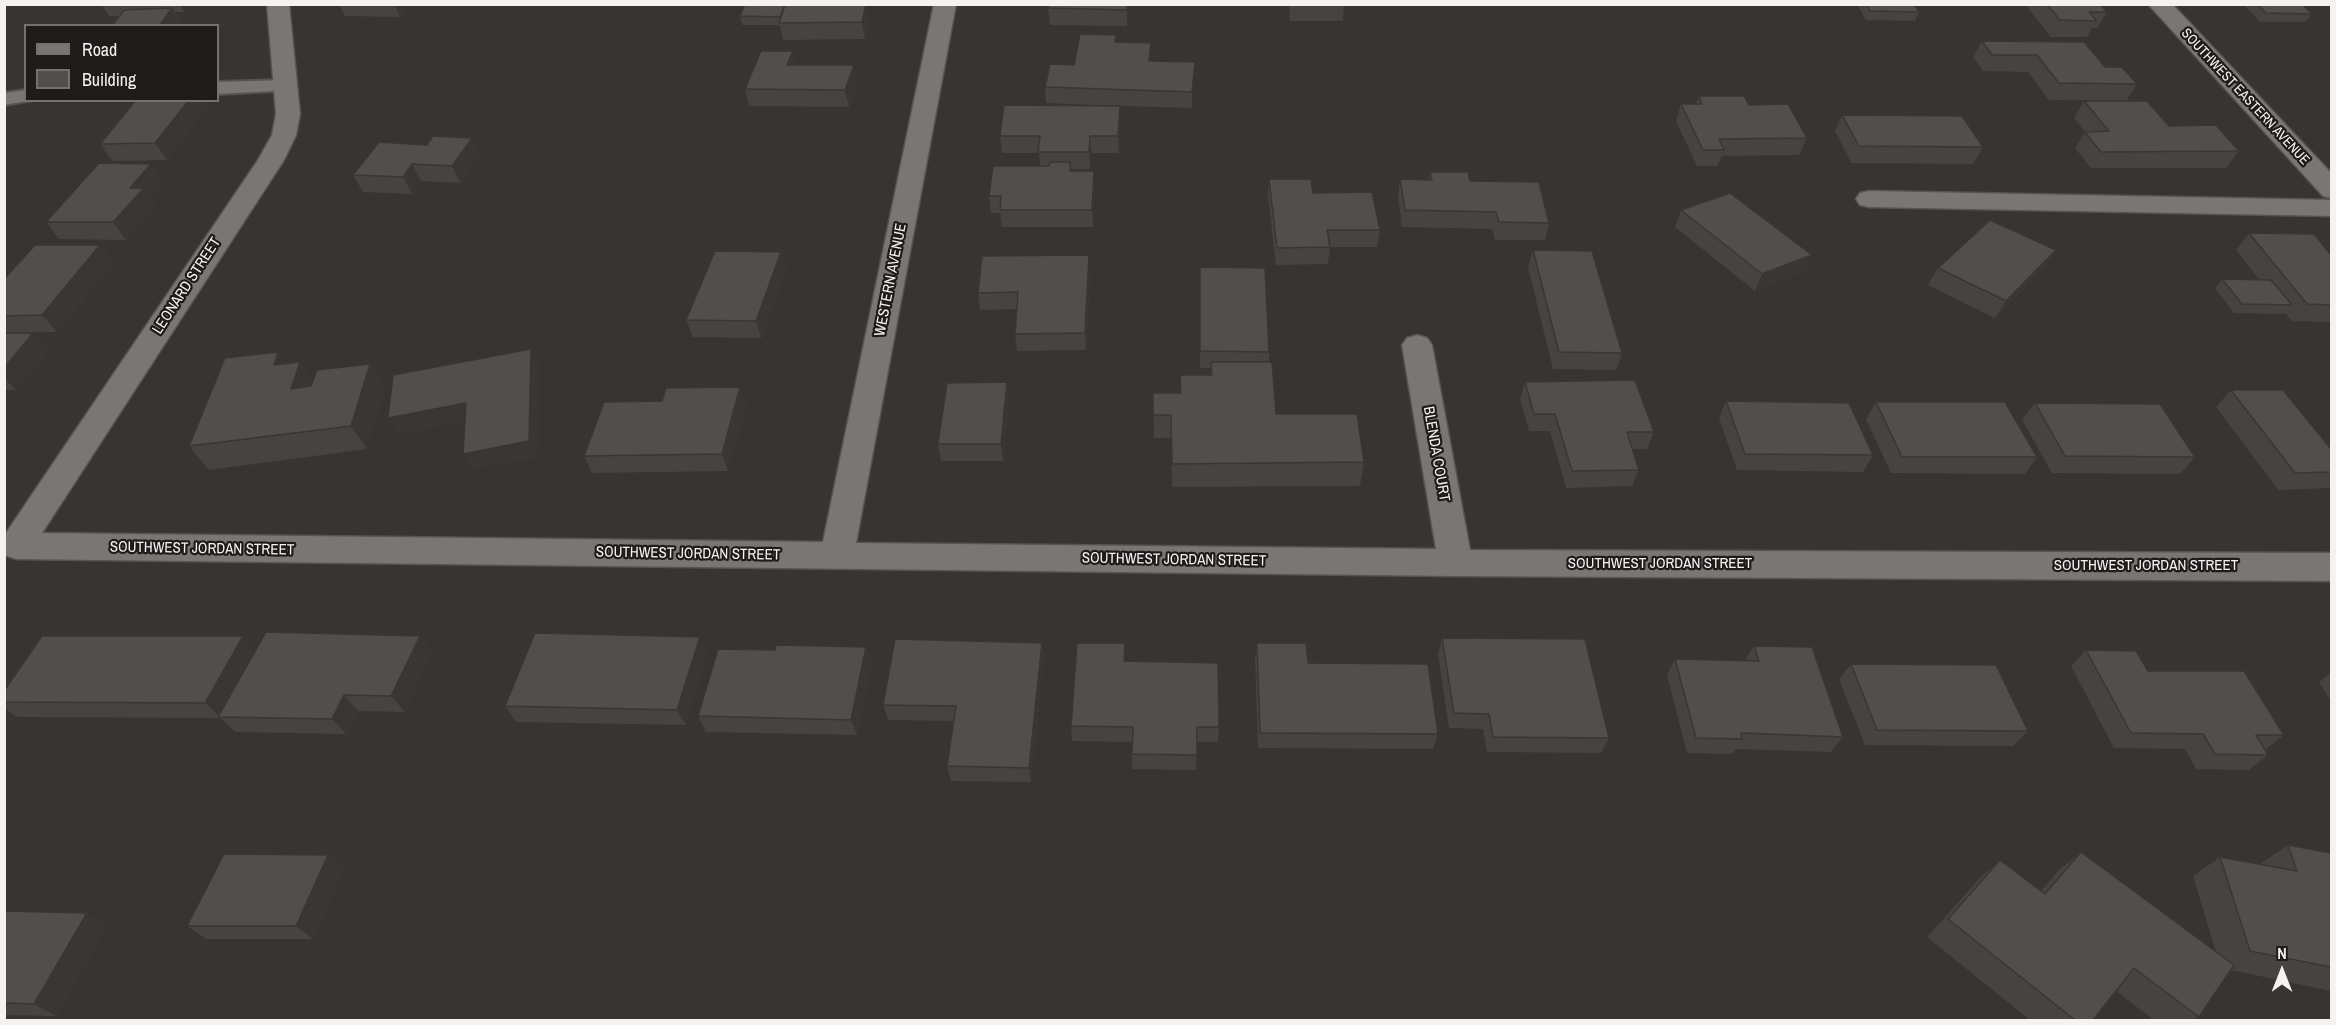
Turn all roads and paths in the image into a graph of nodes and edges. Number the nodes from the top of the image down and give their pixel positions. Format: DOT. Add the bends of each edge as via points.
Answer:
graph roads {
  1 [pos="278,4"];
  2 [pos="945,4"];
  3 [pos="2159,4"];
  4 [pos="286,86"];
  5 [pos="219,88"];
  6 [pos="24,96"];
  7 [pos="4,99"];
  8 [pos="2331,190"];
  9 [pos="1869,199"];
  10 [pos="2331,208"];
  11 [pos="1417,345"];
  12 [pos="16,546"];
  13 [pos="837,555"];
  14 [pos="1455,563"];
  15 [pos="2331,567"];
  1 -- 4 [label="street, LEONARD STREET"];
  2 -- 13 [label="street, WESTERN AVENUE"];
  3 -- 8 [label="street, SOUTHWEST EASTERN AVENUE"];
  4 -- 5 [label="lane"];
  4 -- 12 [label="street, LEONARD STREET" via="288,114 284,135 271,159"];
  6 -- 7 [label="lane"];
  9 -- 10 [label="street"];
  11 -- 14 [label="street, BLENDA COURT"];
  12 -- 13 [label="street, SOUTHWEST JORDAN STREET"];
  13 -- 14 [label="street, SOUTHWEST JORDAN STREET"];
  14 -- 15 [label="street, SOUTHWEST JORDAN STREET"];
}
